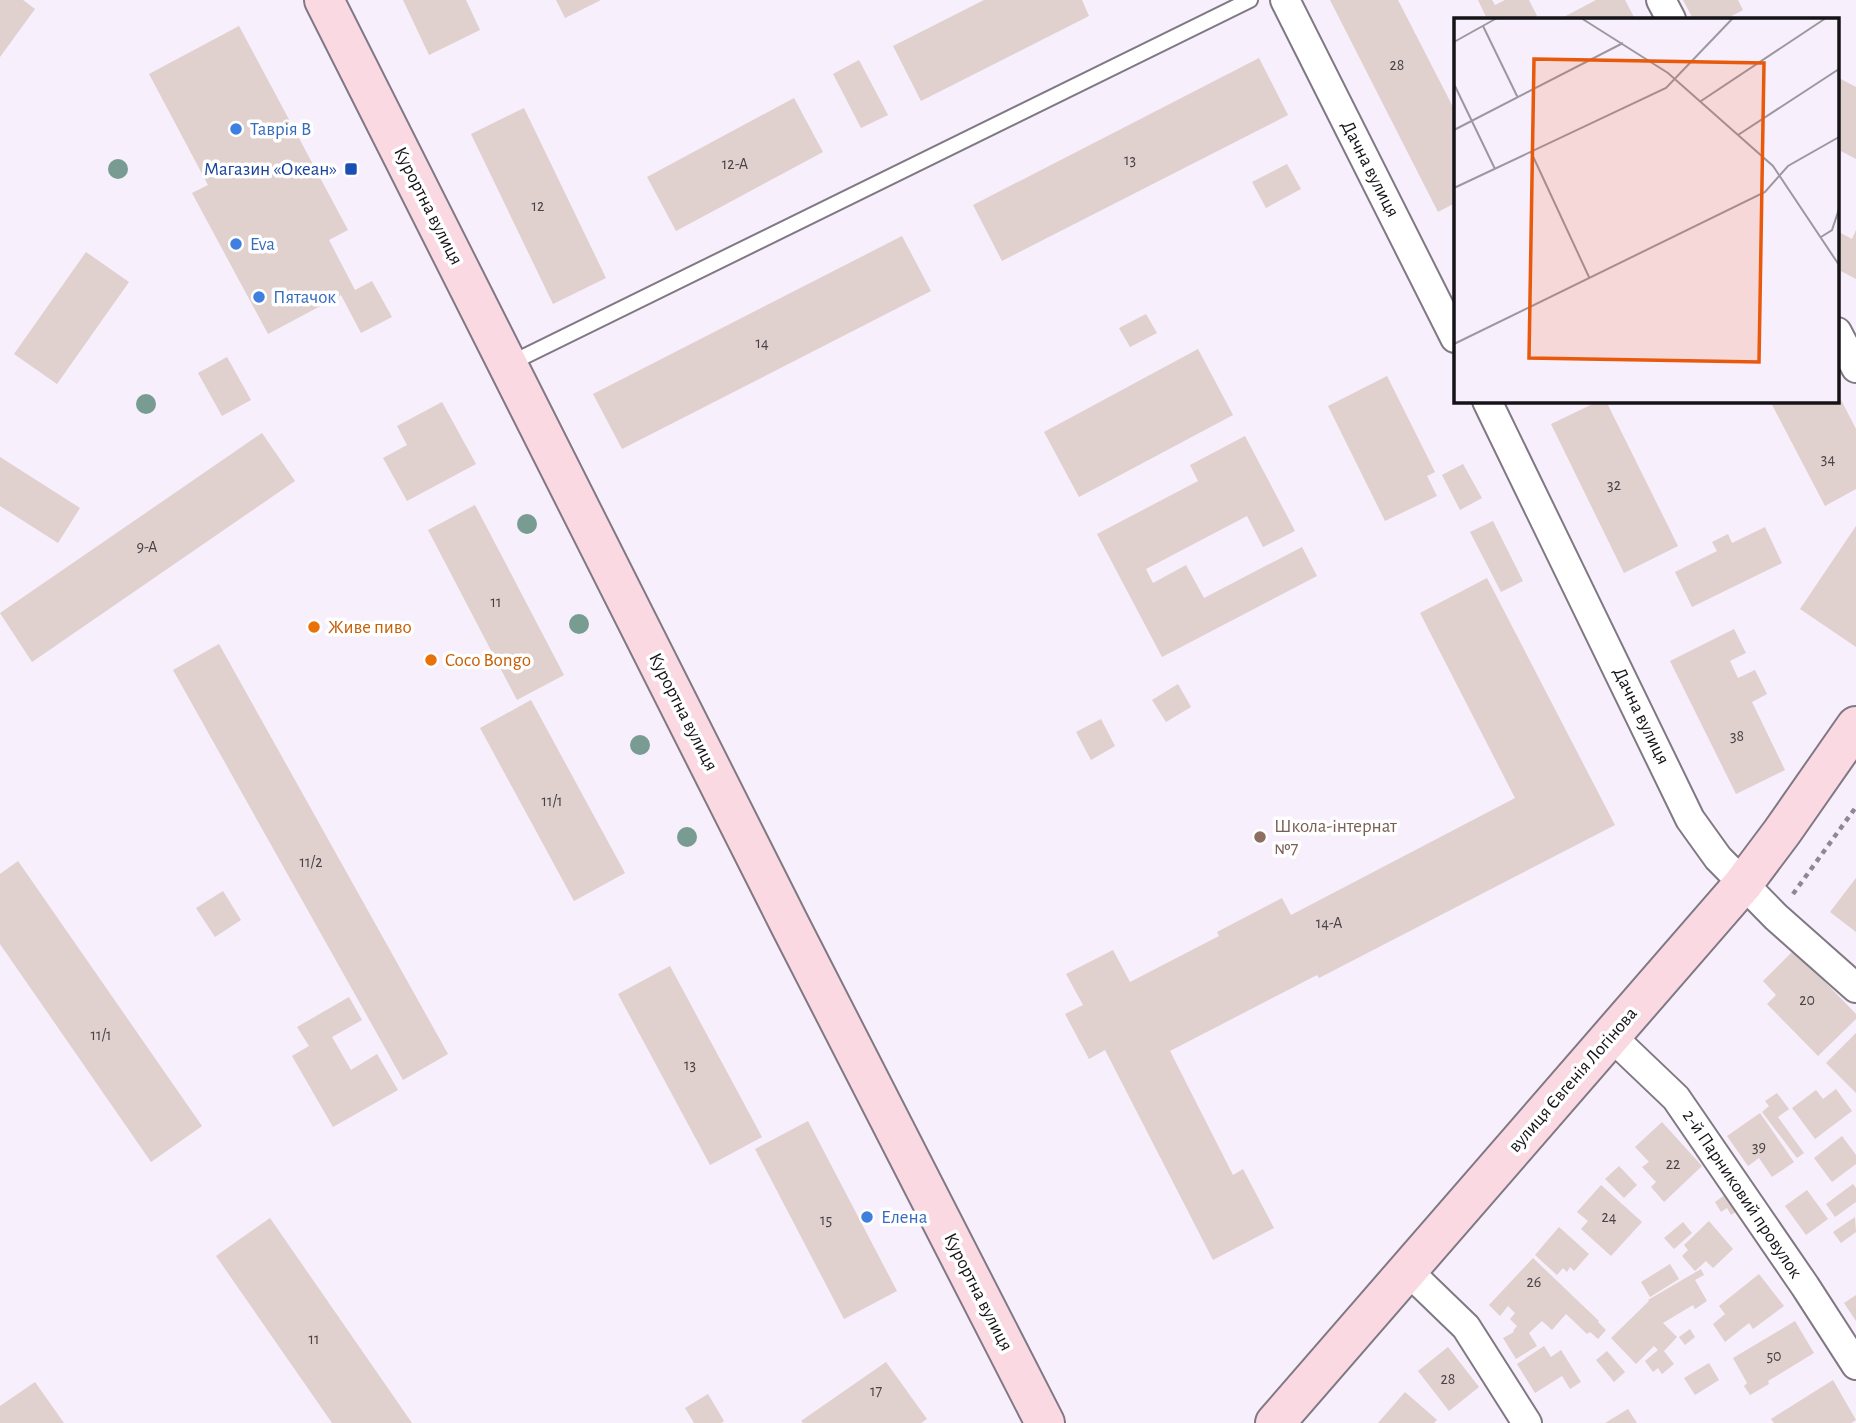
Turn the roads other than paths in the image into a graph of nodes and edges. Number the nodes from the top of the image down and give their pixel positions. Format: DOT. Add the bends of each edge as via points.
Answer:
graph roads {
  1 [pos="324,0"];
  2 [pos="1250,0"];
  3 [pos="1285,0"];
  4 [pos="1661,0"];
  5 [pos="1670,18"];
  6 [pos="1454,336"];
  7 [pos="1839,336"];
  8 [pos="508,364"];
  9 [pos="1856,368"];
  10 [pos="1487,402"];
  11 [pos="1856,726"];
  12 [pos="1743,884"];
  13 [pos="1856,988"];
  14 [pos="1611,1036"];
  15 [pos="1408,1271"];
  16 [pos="1856,1366"];
  17 [pos="1045,1423"];
  18 [pos="1275,1423"];
  19 [pos="1527,1423"];
  1 -- 8 [label="street, Курортна вулиця"];
  2 -- 8 [label="lane"];
  3 -- 6 [label="street, Дачна вулиця"];
  4 -- 5 [label="street"];
  7 -- 9 [label="street"];
  8 -- 17 [label="street, Курортна вулиця"];
  10 -- 12 [label="street, Дачна вулиця" via="1690,818"];
  11 -- 12 [label="street, вулиця Євгенія Логінова"];
  12 -- 13 [label="street, Дачна вулиця"];
  12 -- 14 [label="street, вулиця Євгенія Логінова"];
  14 -- 15 [label="street, вулиця Євгенія Логінова"];
  14 -- 16 [label="street, 2-й Парниковий провулок" via="1676,1098"];
  15 -- 18 [label="street, вулиця Євгенія Логінова"];
  15 -- 19 [label="street" via="1466,1327"];
}
